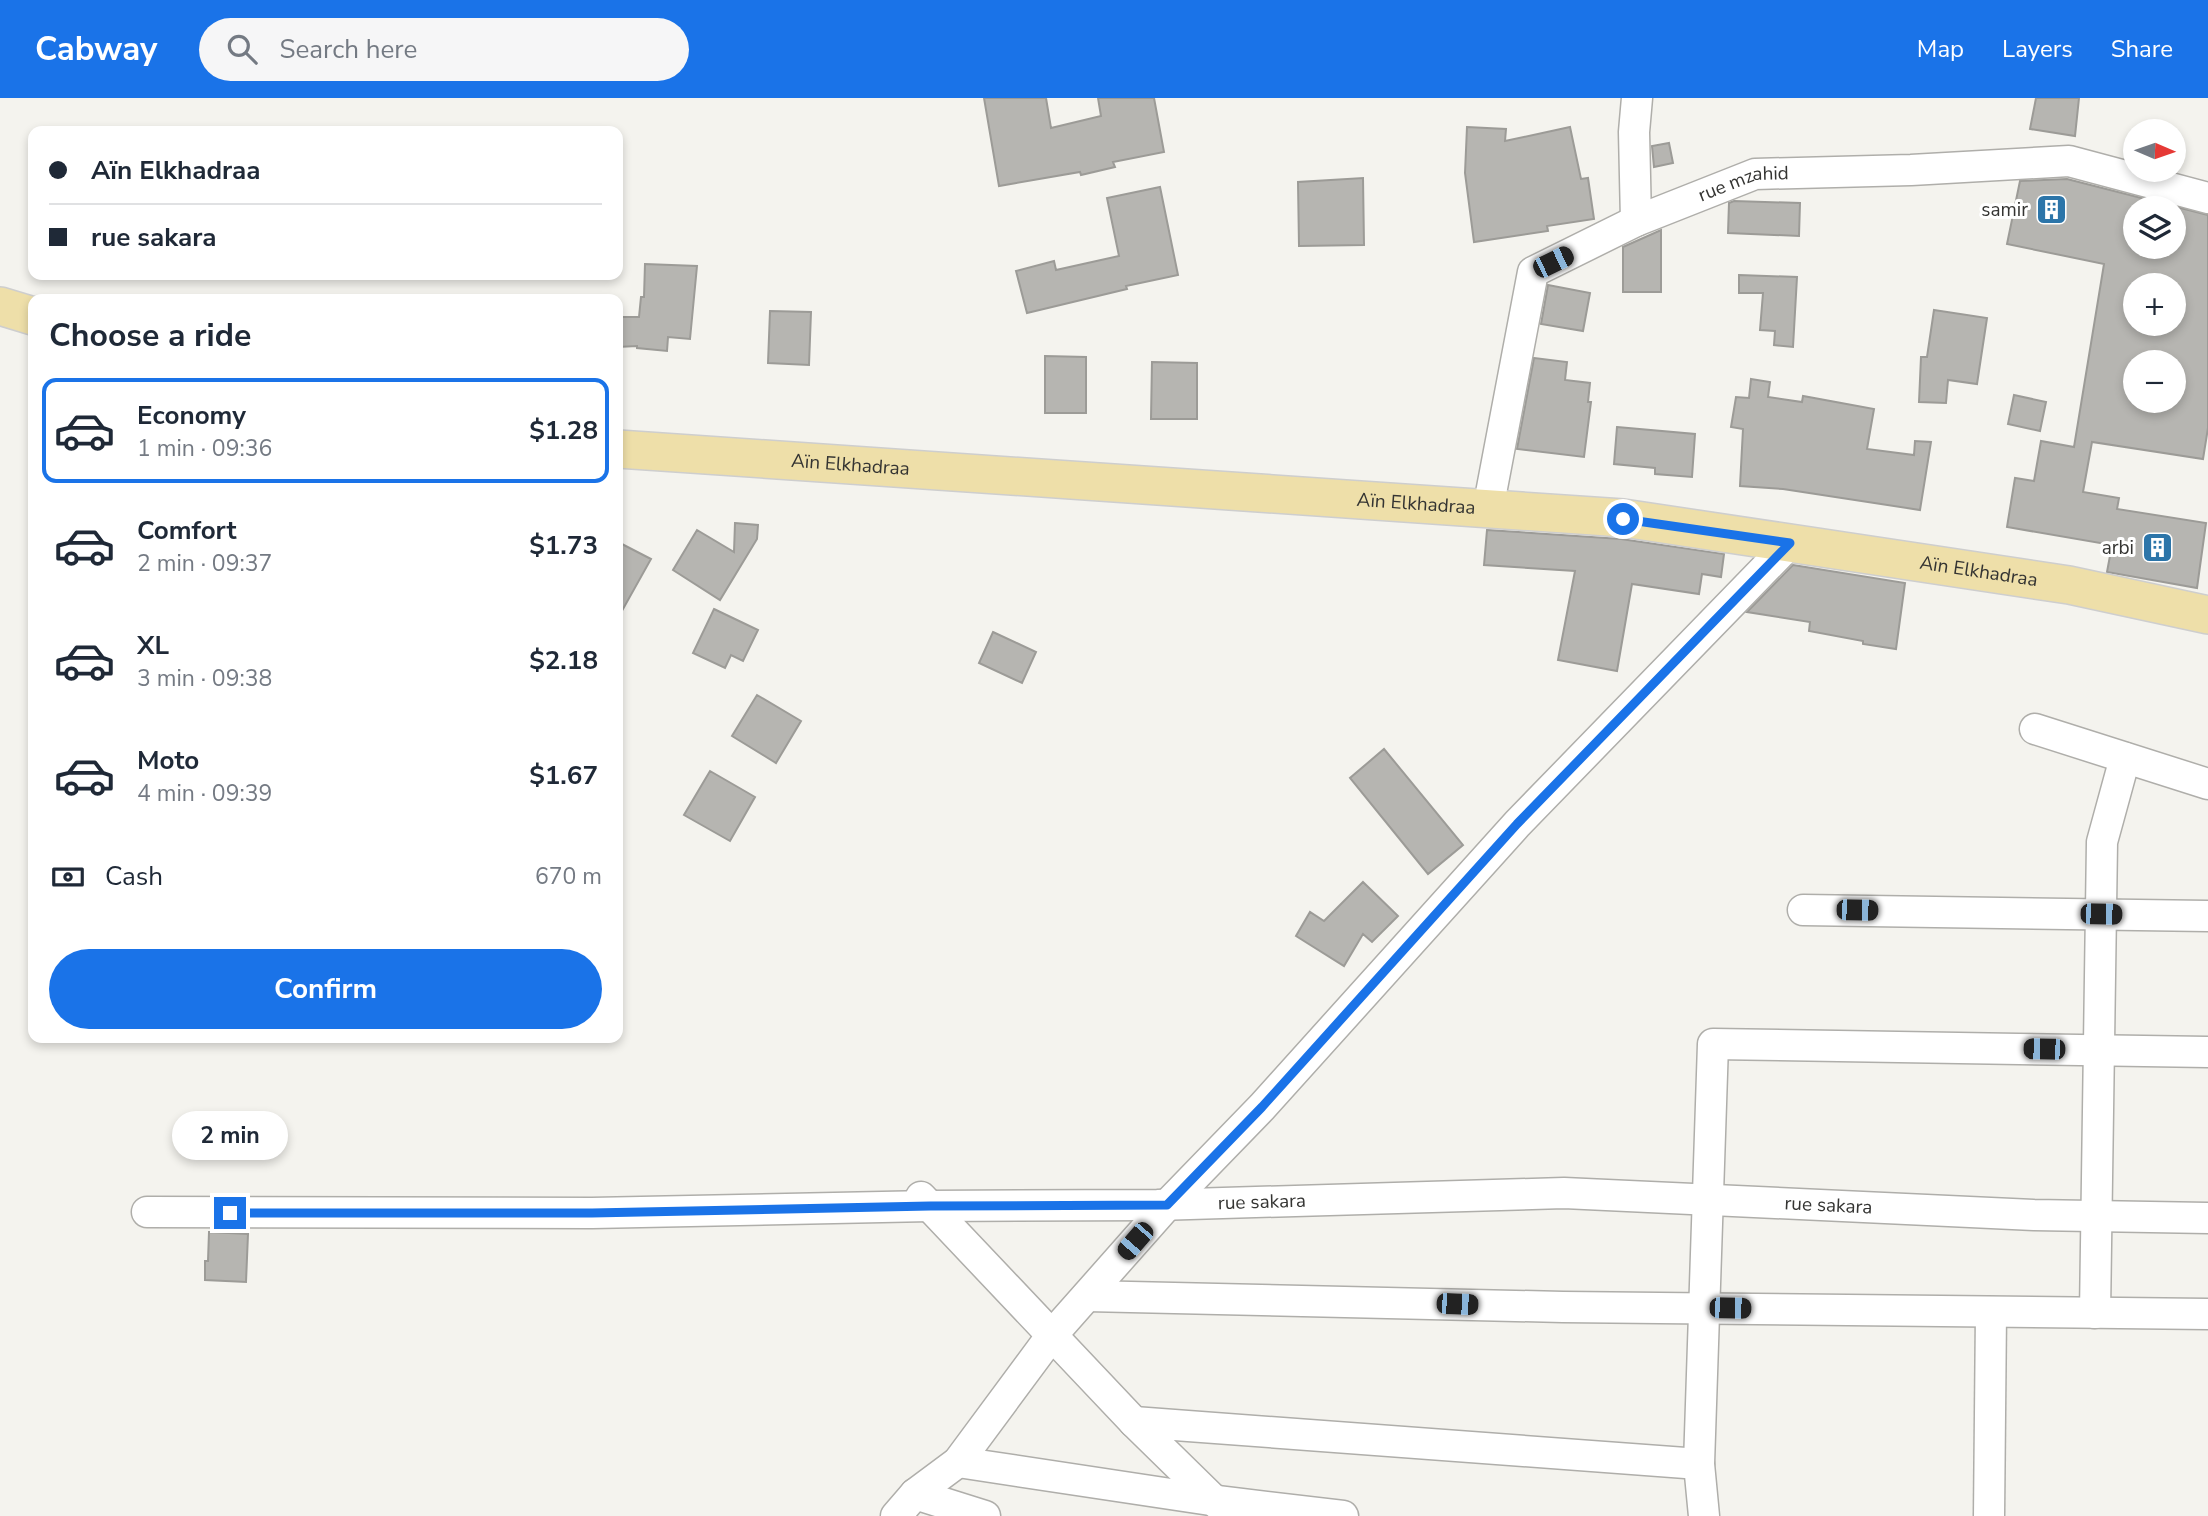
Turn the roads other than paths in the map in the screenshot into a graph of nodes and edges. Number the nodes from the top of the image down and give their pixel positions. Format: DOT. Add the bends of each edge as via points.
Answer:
graph roads {
  1 [pos="1637,98"];
  2 [pos="2208,198"];
  3 [pos="1636,222"];
  4 [pos="0,306"];
  5 [pos="28,314"];
  6 [pos="623,449"];
  7 [pos="1488,509"];
  8 [pos="1790,543"];
  9 [pos="2208,615"];
  10 [pos="2035,729"];
  11 [pos="2125,758"];
  12 [pos="2208,784"];
  13 [pos="1803,909"];
  14 [pos="2101,914"];
  15 [pos="2208,916"];
  16 [pos="2099,1050"];
  17 [pos="2208,1052"];
  18 [pos="1708,1199"];
  19 [pos="925,1200"];
  20 [pos="1167,1205"];
  21 [pos="146,1213"];
  22 [pos="2096,1216"];
  23 [pos="2208,1217"];
  24 [pos="1087,1296"];
  25 [pos="1704,1308"];
  26 [pos="1991,1312"];
  27 [pos="2095,1313"];
  28 [pos="2208,1314"];
  29 [pos="1052,1335"];
  30 [pos="1134,1422"];
  31 [pos="958,1462"];
  32 [pos="1699,1464"];
  33 [pos="915,1494"];
  34 [pos="1223,1508"];
  35 [pos="895,1516"];
  36 [pos="985,1516"];
  37 [pos="1343,1516"];
  38 [pos="1704,1516"];
  39 [pos="1989,1516"];
  1 -- 3 [label="street"];
  2 -- 3 [label="street, rue mzahid" via="2069,161 1755,174"];
  3 -- 7 [label="street, rue mzahid" via="1533,272"];
  4 -- 5 [label="main road"];
  6 -- 7 [label="main road, Aïn Elkhadraa"];
  7 -- 8 [label="main road, Aïn Elkhadraa" via="1623,519"];
  8 -- 9 [label="main road, Aïn Elkhadraa" via="2069,585"];
  8 -- 20 [label="street" via="1517,824 1262,1107"];
  10 -- 11 [label="street"];
  11 -- 12 [label="street"];
  11 -- 14 [label="street" via="2102,842"];
  13 -- 14 [label="street"];
  14 -- 15 [label="street"];
  14 -- 16 [label="street"];
  16 -- 17 [label="street"];
  16 -- 18 [label="street" via="1713,1044"];
  16 -- 22 [label="street"];
  18 -- 20 [label="street, rue sakara" via="1564,1193"];
  18 -- 22 [label="street, rue sakara"];
  18 -- 25 [label="street"];
  19 -- 20 [label="street, rue sakara"];
  19 -- 21 [label="street, rue sakara" via="592,1213"];
  19 -- 29 [label="street"];
  20 -- 24 [label="street"];
  22 -- 23 [label="street, rue sakara"];
  22 -- 27 [label="street"];
  24 -- 25 [label="street"];
  24 -- 29 [label="street"];
  25 -- 26 [label="street"];
  25 -- 32 [label="street"];
  26 -- 27 [label="street"];
  26 -- 39 [label="street"];
  27 -- 28 [label="street"];
  29 -- 30 [label="street"];
  29 -- 31 [label="street"];
  30 -- 32 [label="street"];
  30 -- 34 [label="street"];
  31 -- 33 [label="street"];
  31 -- 34 [label="street"];
  32 -- 38 [label="street"];
  33 -- 35 [label="street"];
  33 -- 36 [label="street"];
  34 -- 37 [label="street"];
}
